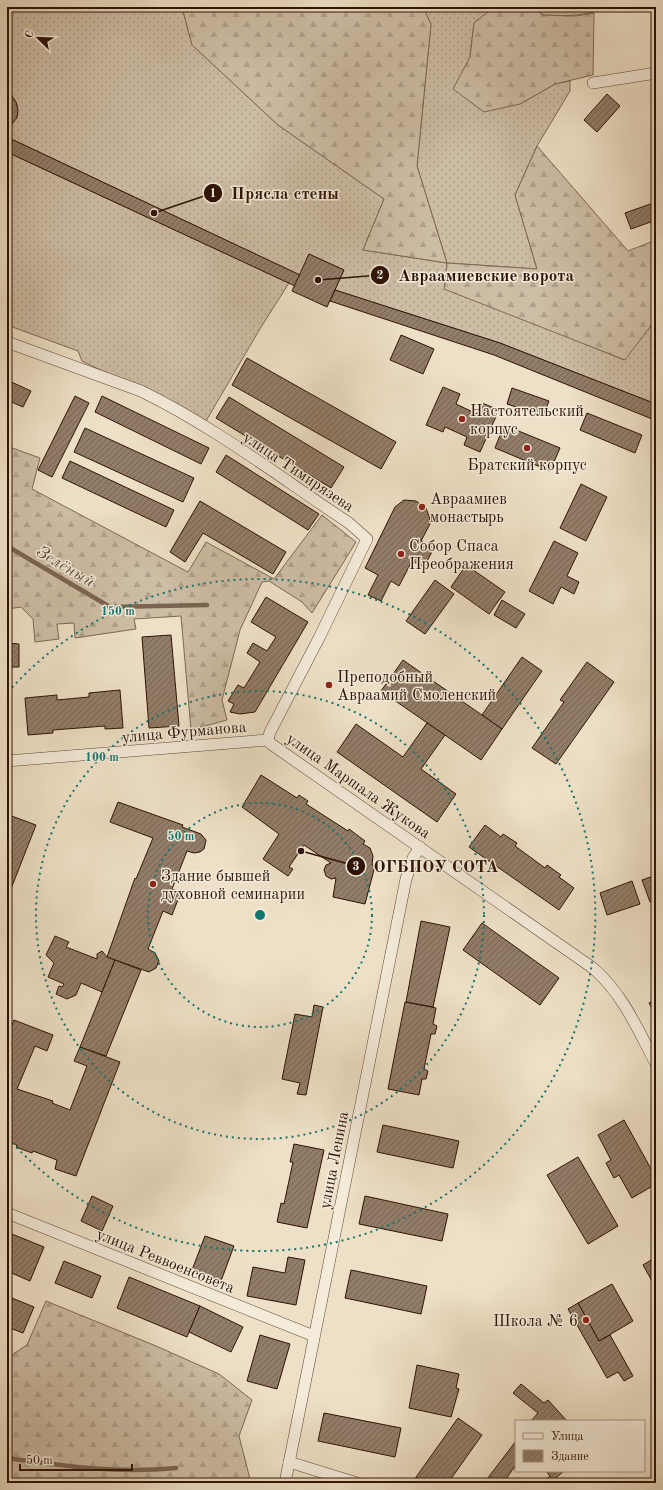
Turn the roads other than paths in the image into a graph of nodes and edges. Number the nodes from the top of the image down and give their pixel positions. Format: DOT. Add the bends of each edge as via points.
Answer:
graph roads {
  1 [pos="656,73"];
  2 [pos="594,83"];
  3 [pos="7,342"];
  4 [pos="268,740"];
  5 [pos="7,761"];
  6 [pos="420,847"];
  7 [pos="656,1064"];
  8 [pos="7,1213"];
  9 [pos="314,1336"];
  10 [pos="289,1462"];
  11 [pos="285,1483"];
  12 [pos="357,1483"];
  1 -- 2 [label="street"];
  3 -- 4 [label="street, улица Тимирязева" via="157,399 200,423 349,523 367,539"];
  4 -- 5 [label="street, улица Фурманова"];
  4 -- 6 [label="street, улица Маршала Жукова"];
  6 -- 7 [label="street, улица Маршала Жукова" via="602,975 627,1008"];
  6 -- 9 [label="street, улица Ленина" via="413,858 406,879"];
  8 -- 9 [label="street, улица Реввоенсовета"];
  9 -- 10 [label="street, улица Ленина"];
  10 -- 11 [label="street, улица Ленина"];
  10 -- 12 [label="street"];
}
